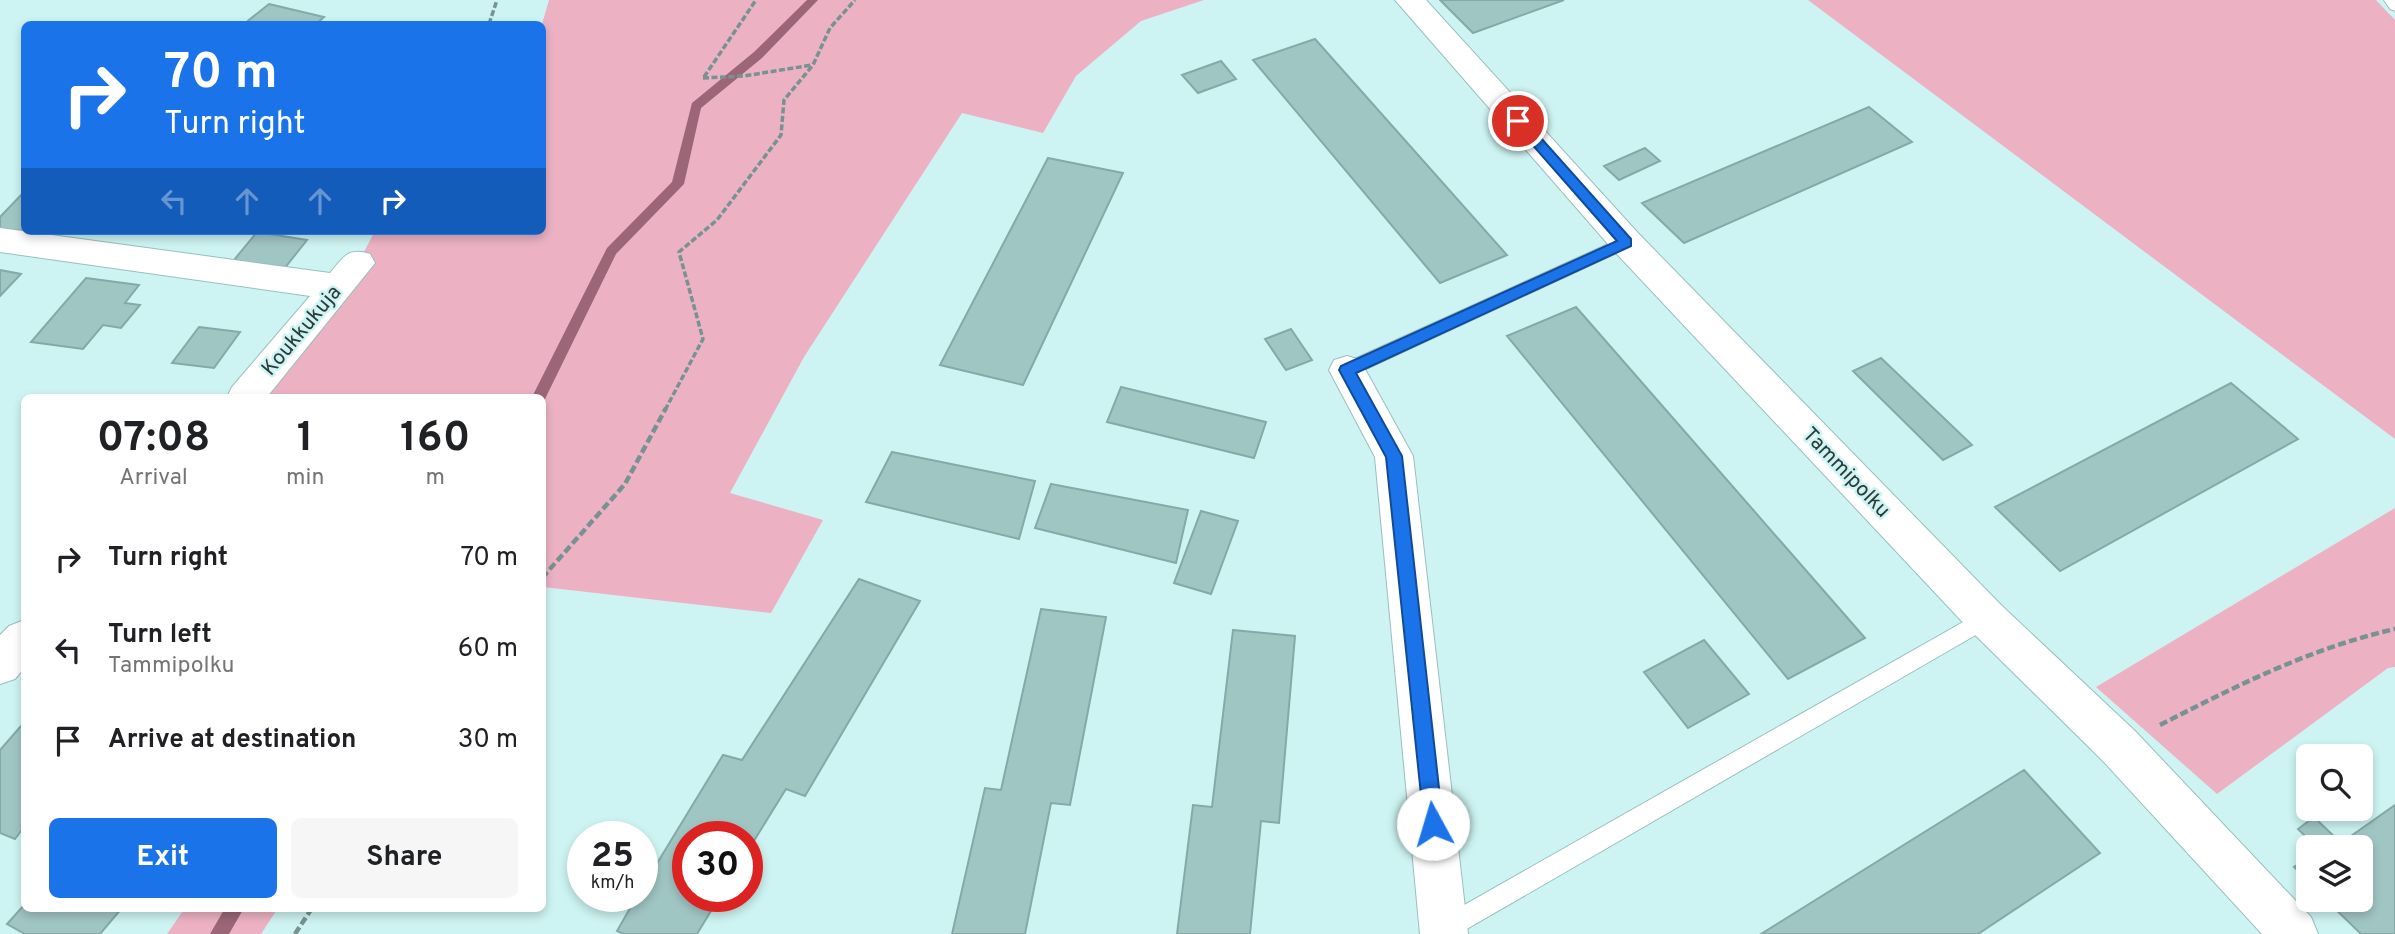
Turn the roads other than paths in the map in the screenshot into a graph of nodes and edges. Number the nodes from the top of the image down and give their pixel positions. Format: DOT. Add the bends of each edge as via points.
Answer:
graph roads {
  1 [pos="1410,0"];
  2 [pos="2391,0"];
  3 [pos="2395,6"];
  4 [pos="0,240"];
  5 [pos="1626,242"];
  6 [pos="1347,370"];
  7 [pos="248,394"];
  8 [pos="1986,618"];
  9 [pos="21,642"];
  10 [pos="0,665"];
  11 [pos="1444,931"];
  12 [pos="2294,934"];
  1 -- 5 [label="street, Tammipolku"];
  2 -- 3 [label="lane"];
  4 -- 7 [label="street, Koukkukuja" via="348,275"];
  5 -- 6 [label="lane"];
  5 -- 8 [label="street, Tammipolku"];
  6 -- 11 [label="street" via="1394,456"];
  8 -- 11 [label="lane"];
  8 -- 12 [label="street, Tammipolku" via="2119,746"];
  9 -- 10 [label="street"];
}
